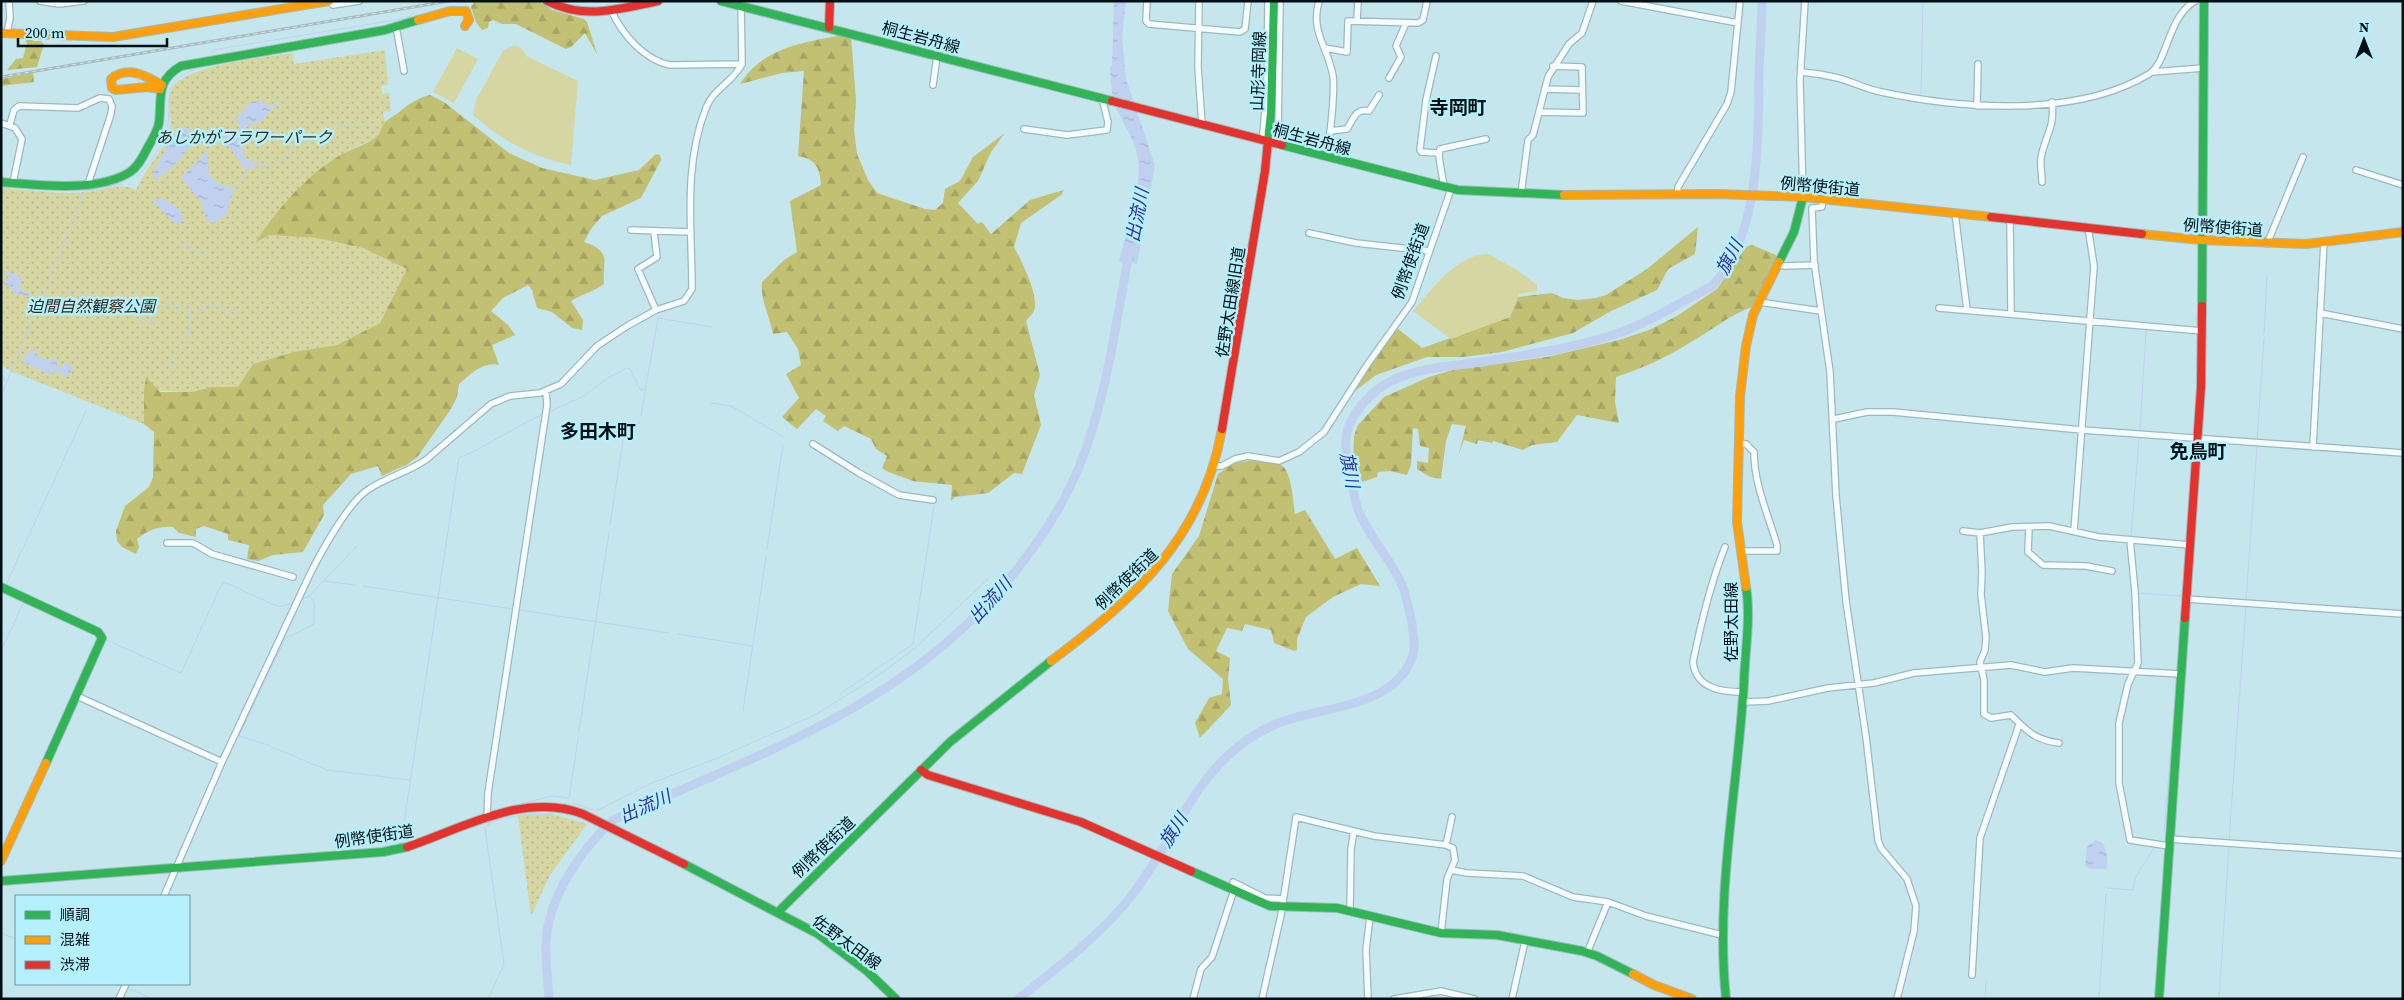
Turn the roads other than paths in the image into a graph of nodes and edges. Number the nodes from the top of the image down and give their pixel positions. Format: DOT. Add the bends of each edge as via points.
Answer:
graph roads {
  1 [pos="9,1"];
  2 [pos="40,1"];
  3 [pos="84,1"];
  4 [pos="330,1"];
  5 [pos="359,1"];
  6 [pos="547,1"];
  7 [pos="658,1"];
  8 [pos="721,1"];
  9 [pos="830,1"];
  10 [pos="1147,1"];
  11 [pos="1199,1"];
  12 [pos="1248,1"];
  13 [pos="1268,1"];
  14 [pos="1274,1"];
  15 [pos="1280,1"];
  16 [pos="1319,1"];
  17 [pos="1358,1"];
  18 [pos="1427,1"];
  19 [pos="1593,1"];
  20 [pos="1621,1"];
  21 [pos="1740,1"];
  22 [pos="1805,1"];
  23 [pos="2195,1"];
  24 [pos="2204,1"];
  25 [pos="741,3"];
  26 [pos="611,10"];
  27 [pos="1357,21"];
  28 [pos="1406,23"];
  29 [pos="1738,23"];
  30 [pos="465,26"];
  31 [pos="829,27"];
  32 [pos="1199,28"];
  33 [pos="385,30"];
  34 [pos="397,32"];
  35 [pos="4,33"];
  36 [pos="1325,48"];
  37 [pos="937,56"];
  38 [pos="1436,56"];
  39 [pos="742,64"];
  40 [pos="1978,64"];
  41 [pos="1553,66"];
  42 [pos="2203,68"];
  43 [pos="404,71"];
  44 [pos="1801,72"];
  45 [pos="2152,72"];
  46 [pos="1389,78"];
  47 [pos="933,84"];
  48 [pos="161,87"];
  49 [pos="1545,89"];
  50 [pos="1582,90"];
  51 [pos="1379,95"];
  52 [pos="1102,98"];
  53 [pos="2052,102"];
  54 [pos="1977,106"];
  55 [pos="1539,112"];
  56 [pos="1,123"];
  57 [pos="10,124"];
  58 [pos="1202,125"];
  59 [pos="1024,129"];
  60 [pos="1330,131"];
  61 [pos="1486,139"];
  62 [pos="1268,142"];
  63 [pos="1438,153"];
  64 [pos="1326,157"];
  65 [pos="2303,157"];
  66 [pos="2356,170"];
  67 [pos="1,182"];
  68 [pos="2042,182"];
  69 [pos="13,183"];
  70 [pos="88,184"];
  71 [pos="2403,185"];
  72 [pos="1448,188"];
  73 [pos="1522,194"];
  74 [pos="1677,195"];
  75 [pos="1799,197"];
  76 [pos="1823,199"];
  77 [pos="1955,213"];
  78 [pos="2010,219"];
  79 [pos="2088,227"];
  80 [pos="631,230"];
  81 [pos="654,232"];
  82 [pos="691,232"];
  83 [pos="2403,232"];
  84 [pos="1309,233"];
  85 [pos="2201,240"];
  86 [pos="2324,242"];
  87 [pos="2267,244"];
  88 [pos="1429,250"];
  89 [pos="1778,264"];
  90 [pos="1815,265"];
  91 [pos="1759,302"];
  92 [pos="1938,308"];
  93 [pos="656,310"];
  94 [pos="1967,310"];
  95 [pos="1821,311"];
  96 [pos="2320,313"];
  97 [pos="2011,314"];
  98 [pos="2090,322"];
  99 [pos="2403,329"];
  100 [pos="2202,331"];
  101 [pos="546,391"];
  102 [pos="1834,419"];
  103 [pos="2082,430"];
  104 [pos="2198,438"];
  105 [pos="1738,443"];
  106 [pos="813,444"];
  107 [pos="2312,448"];
  108 [pos="2403,453"];
  109 [pos="1214,466"];
  110 [pos="933,500"];
  111 [pos="2029,527"];
  112 [pos="1963,531"];
  113 [pos="2074,531"];
  114 [pos="1980,533"];
  115 [pos="2130,540"];
  116 [pos="167,543"];
  117 [pos="2190,545"];
  118 [pos="1725,547"];
  119 [pos="1741,551"];
  120 [pos="2112,571"];
  121 [pos="293,577"];
  122 [pos="1,587"];
  123 [pos="2186,599"];
  124 [pos="2403,614"];
  125 [pos="1980,668"];
  126 [pos="2134,672"];
  127 [pos="2181,674"];
  128 [pos="1857,685"];
  129 [pos="1743,692"];
  130 [pos="77,696"];
  131 [pos="1743,702"];
  132 [pos="2019,725"];
  133 [pos="2059,743"];
  134 [pos="222,762"];
  135 [pos="921,770"];
  136 [pos="1452,817"];
  137 [pos="487,819"];
  138 [pos="1354,831"];
  139 [pos="2169,843"];
  140 [pos="1446,845"];
  141 [pos="2403,856"];
  142 [pos="1,861"];
  143 [pos="176,868"];
  144 [pos="1451,870"];
  145 [pos="1,881"];
  146 [pos="1236,884"];
  147 [pos="1233,893"];
  148 [pos="164,895"];
  149 [pos="1608,902"];
  150 [pos="1282,903"];
  151 [pos="1350,910"];
  152 [pos="778,912"];
  153 [pos="1370,916"];
  154 [pos="1441,933"];
  155 [pos="1722,935"];
  156 [pos="1525,941"];
  157 [pos="1588,953"];
  158 [pos="1972,975"];
  159 [pos="126,985"];
  160 [pos="119,999"];
  161 [pos="896,999"];
  162 [pos="1193,999"];
  163 [pos="1262,999"];
  164 [pos="1368,999"];
  165 [pos="1394,999"];
  166 [pos="1474,999"];
  167 [pos="1512,999"];
  168 [pos="1692,999"];
  169 [pos="1726,999"];
  170 [pos="1897,999"];
  171 [pos="2158,999"];
  1 -- 35 [label="street" via="10,18"];
  2 -- 3 [label="street" via="59,4"];
  4 -- 5 [label="street" via="333,6"];
  4 -- 35 [label="main road" via="113,37"];
  6 -- 26 [label="main road" via="577,13"];
  7 -- 26 [label="main road"];
  8 -- 25 [label="main road, 桐生岩舟線"];
  9 -- 31 [label="main road"];
  10 -- 32 [label="street" via="1147,24"];
  11 -- 32 [label="street"];
  12 -- 32 [label="street" via="1242,31"];
  13 -- 62 [label="street" via="1263,134"];
  14 -- 62 [label="main road, 山形寺岡線"];
  15 -- 62 [label="street" via="1278,134"];
  16 -- 36 [label="street" via="1315,21"];
  17 -- 27 [label="street"];
  18 -- 28 [label="street" via="1421,22"];
  19 -- 41 [label="street" via="1582,33 1569,44"];
  20 -- 29 [label="street"];
  21 -- 29 [label="street"];
  22 -- 44 [label="street"];
  23 -- 45 [label="street" via="2174,24"];
  24 -- 42 [label="main road"];
  25 -- 31 [label="main road, 桐生岩舟線"];
  25 -- 39 [label="street"];
  26 -- 39 [label="street" via="631,39 648,57 660,63"];
  27 -- 28 [label="street"];
  27 -- 36 [label="street" via="1348,21 1347,52"];
  28 -- 46 [label="street" via="1396,46 1401,57"];
  29 -- 74 [label="street" via="1727,104 1678,187"];
  30 -- 33 [label="main road" via="468,16 461,10"];
  31 -- 37 [label="main road, 桐生岩舟線"];
  32 -- 58 [label="street"];
  33 -- 34 [label="main road"];
  33 -- 48 [label="main road" via="181,66"];
  34 -- 43 [label="street"];
  36 -- 60 [label="street" via="1334,87"];
  37 -- 47 [label="street"];
  37 -- 52 [label="main road, 桐生岩舟線"];
  38 -- 63 [label="street" via="1426,100 1420,151"];
  39 -- 82 [label="street" via="714,94 706,108 692,161"];
  40 -- 54 [label="street"];
  41 -- 49 [label="street"];
  41 -- 50 [label="street" via="1582,67"];
  42 -- 45 [label="street"];
  42 -- 85 [label="main road"];
  44 -- 54 [label="street" via="1838,78 1900,96"];
  44 -- 75 [label="street"];
  45 -- 53 [label="street" via="2100,95"];
  48 -- 48 [label="main road" via="116,90 110,84 115,74 134,72"];
  48 -- 70 [label="main road" via="156,134 139,164 118,178"];
  49 -- 50 [label="street"];
  49 -- 55 [label="street"];
  50 -- 55 [label="street" via="1583,113"];
  51 -- 60 [label="street" via="1368,111 1356,114 1347,129"];
  52 -- 58 [label="main road, 桐生岩舟線"];
  52 -- 59 [label="street" via="1108,122 1106,130 1067,135"];
  53 -- 54 [label="street"];
  53 -- 68 [label="street" via="2051,127 2041,160"];
  55 -- 73 [label="street" via="1533,135 1528,140"];
  56 -- 57 [label="street"];
  57 -- 69 [label="street" via="23,142"];
  57 -- 70 [label="street" via="14,110 19,106 78,108 100,98 109,99 111,114"];
  58 -- 62 [label="main road, 桐生岩舟線"];
  60 -- 64 [label="street"];
  61 -- 63 [label="street" via="1442,148"];
  62 -- 64 [label="main road, 桐生岩舟線"];
  62 -- 109 [label="main road, 佐野太田線旧道" via="1228,400"];
  63 -- 72 [label="street"];
  64 -- 72 [label="main road, 桐生岩舟線"];
  65 -- 87 [label="street"];
  66 -- 71 [label="street"];
  67 -- 69 [label="main road"];
  69 -- 70 [label="main road" via="61,187"];
  72 -- 73 [label="main road, 例幣使街道"];
  72 -- 88 [label="street, 例幣使街道"];
  73 -- 74 [label="main road, 例幣使街道"];
  74 -- 75 [label="main road, 例幣使街道"];
  75 -- 76 [label="main road, 例幣使街道"];
  75 -- 89 [label="main road, 佐野太田線" via="1794,232"];
  76 -- 77 [label="main road, 例幣使街道"];
  76 -- 90 [label="street" via="1822,206 1811,210"];
  77 -- 78 [label="main road, 例幣使街道"];
  77 -- 94 [label="street"];
  78 -- 79 [label="main road, 例幣使街道"];
  78 -- 97 [label="street"];
  79 -- 85 [label="main road, 例幣使街道"];
  79 -- 98 [label="street" via="2094,266"];
  80 -- 81 [label="street"];
  81 -- 82 [label="street"];
  81 -- 93 [label="street" via="657,256 638,269"];
  82 -- 93 [label="street" via="690,295 684,302"];
  83 -- 86 [label="main road, 例幣使街道"];
  84 -- 88 [label="street" via="1356,243"];
  85 -- 87 [label="main road, 例幣使街道"];
  85 -- 100 [label="main road"];
  86 -- 87 [label="main road, 例幣使街道"];
  86 -- 96 [label="street"];
  88 -- 109 [label="street, 例幣使街道" via="1412,302 1324,432 1312,444 1284,459 1272,461 1248,456"];
  89 -- 90 [label="street"];
  89 -- 91 [label="main road, 佐野太田線"];
  90 -- 95 [label="street"];
  91 -- 95 [label="street"];
  91 -- 105 [label="main road, 佐野太田線" via="1748,334"];
  92 -- 94 [label="street"];
  93 -- 101 [label="street" via="597,346 561,384"];
  94 -- 97 [label="street"];
  95 -- 102 [label="street"];
  96 -- 99 [label="street"];
  96 -- 107 [label="street"];
  97 -- 98 [label="street"];
  98 -- 100 [label="street"];
  98 -- 103 [label="street"];
  100 -- 104 [label="main road"];
  101 -- 134 [label="street" via="500,398 421,463 369,488 358,499 323,549 310,574"];
  101 -- 137 [label="street" via="547,405 488,793"];
  102 -- 103 [label="street" via="1877,411"];
  102 -- 128 [label="street" via="1838,521"];
  103 -- 104 [label="street"];
  103 -- 113 [label="street"];
  104 -- 107 [label="street"];
  104 -- 117 [label="main road"];
  105 -- 119 [label="main road, 佐野太田線" via="1737,522"];
  105 -- 119 [label="street" via="1746,444 1754,452 1759,488 1777,545 1777,551"];
  106 -- 110 [label="street" via="899,495"];
  107 -- 108 [label="street"];
  109 -- 135 [label="main road, 例幣使街道" via="1204,496 1181,539 1145,584 1103,621 975,719"];
  111 -- 113 [label="street" via="2055,526"];
  111 -- 114 [label="street"];
  111 -- 120 [label="street" via="2028,552 2043,565 2086,566"];
  112 -- 114 [label="street"];
  113 -- 115 [label="street"];
  114 -- 125 [label="street" via="1981,595 1986,637"];
  115 -- 117 [label="street"];
  115 -- 126 [label="street" via="2138,660"];
  116 -- 121 [label="street" via="193,543 217,556"];
  117 -- 123 [label="main road"];
  118 -- 129 [label="street" via="1711,583 1693,662 1694,669 1716,691"];
  119 -- 129 [label="main road, 佐野太田線" via="1747,598"];
  122 -- 130 [label="main road" via="101,634 100,644"];
  123 -- 124 [label="street"];
  123 -- 127 [label="main road"];
  125 -- 126 [label="street" via="2015,665 2045,672 2066,668"];
  125 -- 128 [label="street" via="1914,673"];
  125 -- 132 [label="street" via="1984,680 1985,716 2012,715"];
  126 -- 127 [label="street"];
  126 -- 139 [label="street" via="2119,723 2119,783 2123,812 2130,840"];
  127 -- 139 [label="main road"];
  128 -- 131 [label="street" via="1768,701"];
  128 -- 170 [label="street" via="1879,844 1907,879 1916,906 1914,931"];
  129 -- 131 [label="main road, 佐野太田線"];
  130 -- 134 [label="street"];
  130 -- 142 [label="main road"];
  131 -- 155 [label="main road, 佐野太田線" via="1723,896"];
  132 -- 133 [label="street" via="2040,739"];
  132 -- 158 [label="street" via="1980,838"];
  134 -- 143 [label="street"];
  135 -- 150 [label="main road" via="928,775 1059,814 1270,906"];
  135 -- 152 [label="main road, 例幣使街道"];
  136 -- 140 [label="street"];
  137 -- 143 [label="main road, 例幣使街道" via="398,850"];
  137 -- 152 [label="main road, 例幣使街道" via="513,810 547,807 574,811"];
  138 -- 140 [label="street" via="1393,840"];
  138 -- 150 [label="street" via="1296,817"];
  138 -- 151 [label="street"];
  139 -- 141 [label="street"];
  139 -- 171 [label="main road"];
  140 -- 144 [label="street" via="1455,851"];
  143 -- 145 [label="main road, 例幣使街道"];
  143 -- 148 [label="street"];
  144 -- 149 [label="street" via="1467,874 1523,876 1568,895"];
  144 -- 154 [label="street" via="1447,879"];
  146 -- 150 [label="street"];
  147 -- 162 [label="street" via="1212,957 1201,969"];
  149 -- 155 [label="street" via="1646,916"];
  149 -- 157 [label="street"];
  150 -- 151 [label="main road"];
  150 -- 163 [label="street"];
  151 -- 153 [label="main road"];
  152 -- 161 [label="main road, 佐野太田線" via="840,949"];
  153 -- 154 [label="main road"];
  153 -- 164 [label="street" via="1366,950"];
  154 -- 156 [label="main road" via="1497,935"];
  155 -- 169 [label="main road, 佐野太田線"];
  156 -- 157 [label="main road"];
  156 -- 167 [label="street"];
  157 -- 168 [label="main road" via="1654,985"];
  159 -- 160 [label="street"];
  165 -- 166 [label="street" via="1441,991"];
}
